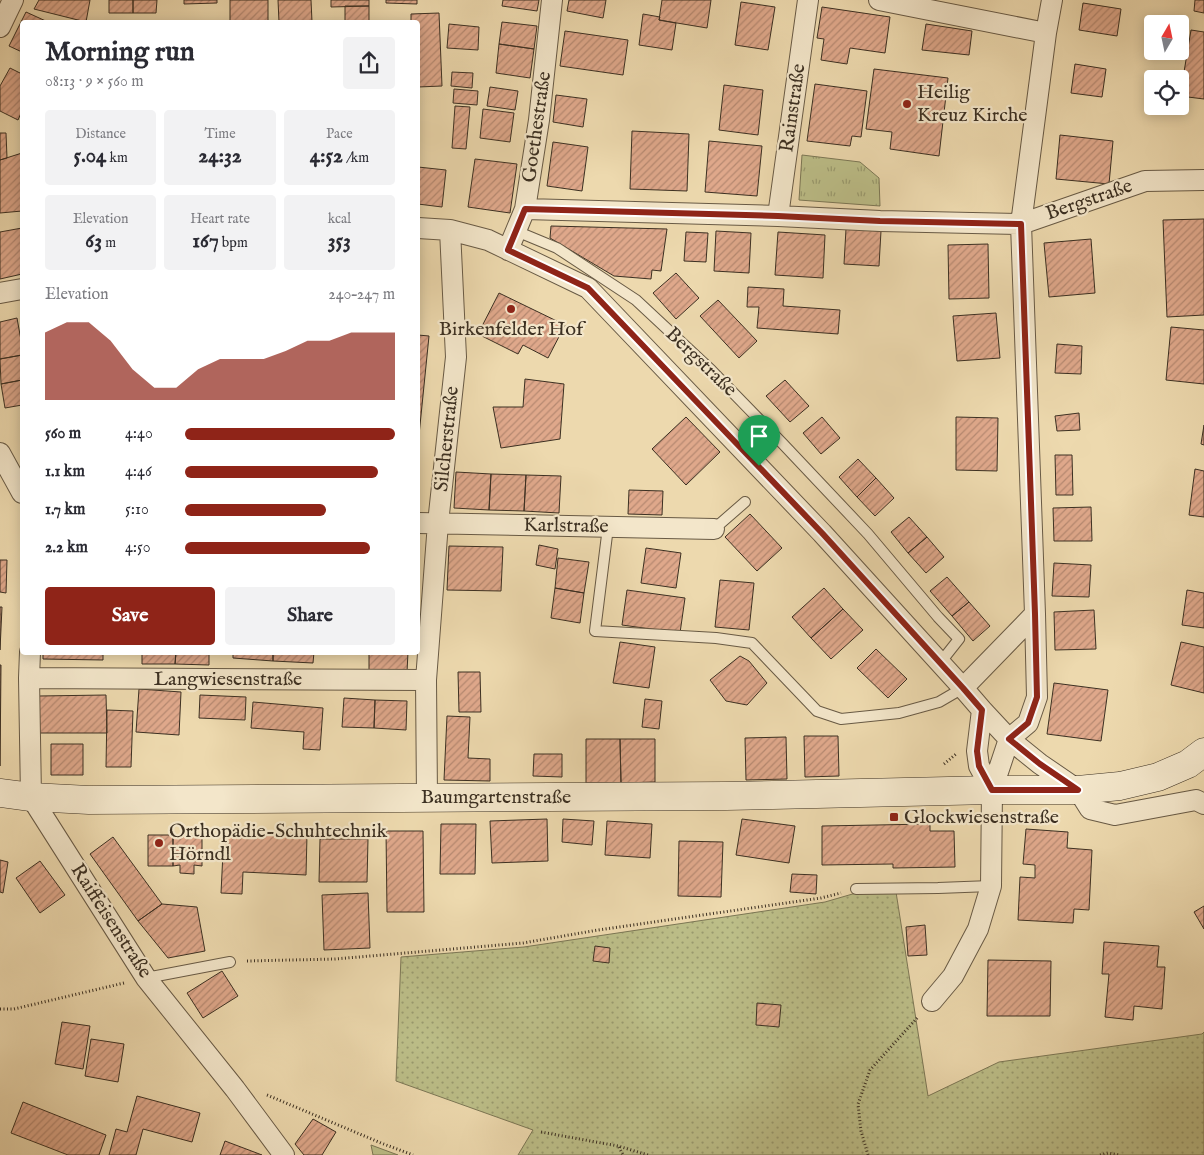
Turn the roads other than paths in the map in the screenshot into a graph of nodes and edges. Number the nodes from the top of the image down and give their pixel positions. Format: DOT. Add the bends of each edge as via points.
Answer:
graph roads {
  1 [pos="12,0"];
  2 [pos="552,0"];
  3 [pos="808,0"];
  4 [pos="879,0"];
  5 [pos="1052,0"];
  6 [pos="0,27"];
  7 [pos="1046,33"];
  8 [pos="1204,180"];
  9 [pos="525,209"];
  10 [pos="778,216"];
  11 [pos="1021,224"];
  12 [pos="420,228"];
  13 [pos="450,230"];
  14 [pos="516,231"];
  15 [pos="508,250"];
  16 [pos="20,289"];
  17 [pos="0,293"];
  18 [pos="0,453"];
  19 [pos="20,489"];
  20 [pos="745,502"];
  21 [pos="420,523"];
  22 [pos="438,523"];
  23 [pos="608,526"];
  24 [pos="714,529"];
  25 [pos="1035,614"];
  26 [pos="30,655"];
  27 [pos="940,663"];
  28 [pos="29,678"];
  29 [pos="426,680"];
  30 [pos="963,688"];
  31 [pos="982,710"];
  32 [pos="1009,739"];
  33 [pos="1204,752"];
  34 [pos="992,790"];
  35 [pos="1078,790"];
  36 [pos="0,793"];
  37 [pos="31,797"];
  38 [pos="427,798"];
  39 [pos="1204,804"];
  40 [pos="991,886"];
  41 [pos="856,889"];
  42 [pos="230,962"];
  43 [pos="146,978"];
  44 [pos="932,1001"];
  45 [pos="284,1155"];
  1 -- 6 [label="street"];
  2 -- 9 [label="street, Goethestraße"];
  3 -- 10 [label="street, Rainstraße"];
  4 -- 7 [label="street"];
  5 -- 7 [label="street"];
  7 -- 11 [label="street"];
  8 -- 11 [label="street, Bergstraße" via="1145,181"];
  9 -- 10 [label="street, Bergstraße"];
  9 -- 14 [label="street, Goethestraße"];
  10 -- 11 [label="street, Bergstraße"];
  11 -- 25 [label="street"];
  12 -- 13 [label="street"];
  13 -- 15 [label="street" via="488,240"];
  13 -- 22 [label="street, Silcherstraße" via="456,358"];
  14 -- 15 [label="street, Goethestraße"];
  14 -- 27 [label="lane, Bergstraße" via="558,248 636,300 724,383 868,534 959,639"];
  15 -- 27 [label="street" via="588,288 822,533"];
  16 -- 17 [label="street"];
  18 -- 19 [label="street"];
  20 -- 24 [label="lane"];
  21 -- 22 [label="street, Karlstraße"];
  22 -- 23 [label="street, Karlstraße"];
  22 -- 29 [label="street, Silcherstraße"];
  23 -- 24 [label="street, Karlstraße"];
  23 -- 30 [label="lane" via="594,631 752,643 817,712 841,719 899,713 939,702"];
  25 -- 30 [label="street"];
  25 -- 32 [label="street" via="1037,697 1028,723"];
  26 -- 28 [label="street"];
  27 -- 30 [label="street"];
  28 -- 29 [label="street, Langwiesenstraße"];
  28 -- 37 [label="street"];
  29 -- 38 [label="street, Silcherstraße"];
  30 -- 31 [label="street"];
  31 -- 32 [label="street"];
  31 -- 34 [label="street" via="977,751 979,766"];
  32 -- 34 [label="street"];
  32 -- 35 [label="street"];
  33 -- 35 [label="main road, Baumgartenstraße" via="1188,764 1158,777 1120,786"];
  34 -- 35 [label="main road, Baumgartenstraße"];
  34 -- 38 [label="main road, Baumgartenstraße"];
  34 -- 40 [label="street"];
  35 -- 39 [label="street" via="1090,809 1114,815 1196,800"];
  36 -- 37 [label="main road, Baumgartenstraße"];
  37 -- 38 [label="main road, Baumgartenstraße" via="88,800"];
  37 -- 43 [label="street, Raiffeisenstraße"];
  40 -- 41 [label="lane"];
  40 -- 44 [label="street" via="978,929 953,976"];
  42 -- 43 [label="lane"];
  43 -- 45 [label="street, Raiffeisenstraße"];
}
